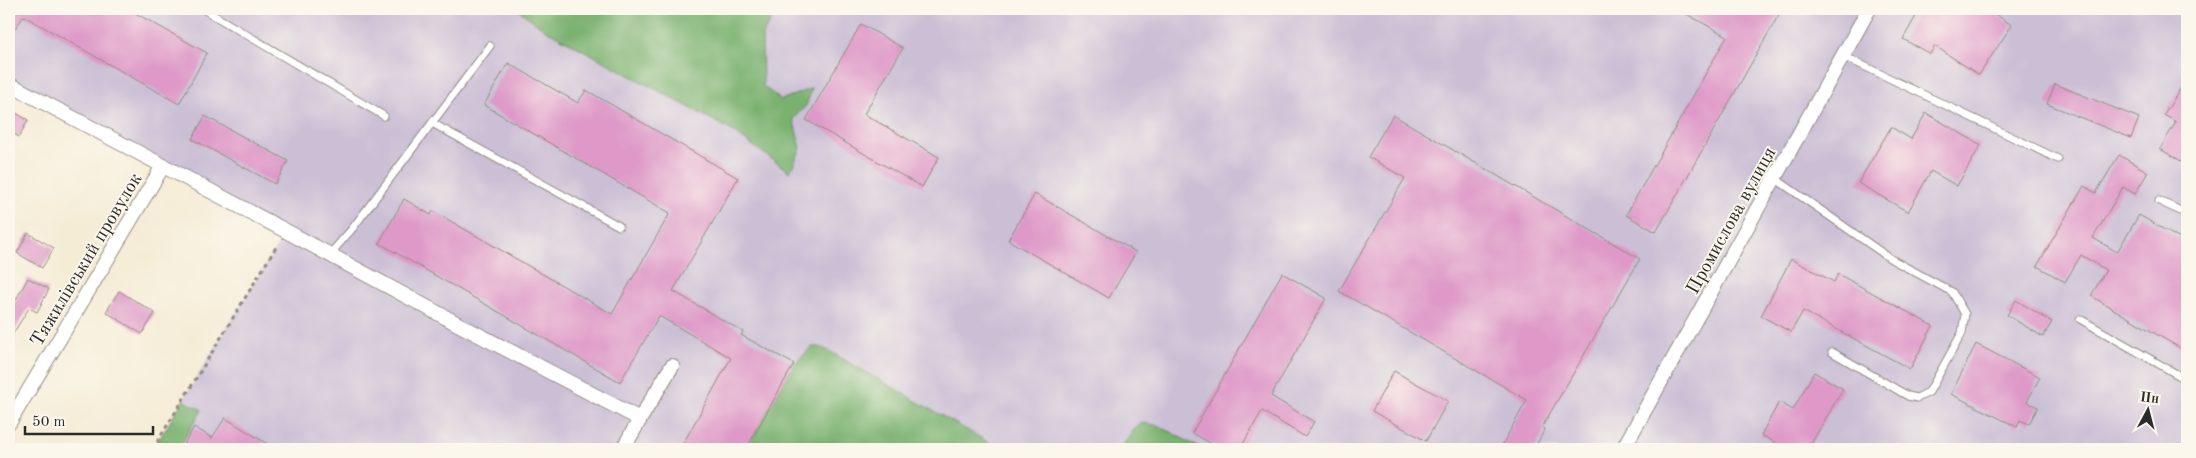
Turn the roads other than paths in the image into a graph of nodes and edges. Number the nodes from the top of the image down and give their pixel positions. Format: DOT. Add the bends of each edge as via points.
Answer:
graph roads {
  1 [pos="203,9"];
  2 [pos="1869,9"];
  3 [pos="490,46"];
  4 [pos="1843,56"];
  5 [pos="9,84"];
  6 [pos="384,116"];
  7 [pos="432,123"];
  8 [pos="2058,159"];
  9 [pos="163,166"];
  10 [pos="1776,179"];
  11 [pos="2159,201"];
  12 [pos="2187,214"];
  13 [pos="619,226"];
  14 [pos="330,254"];
  15 [pos="2080,319"];
  16 [pos="1832,352"];
  17 [pos="672,366"];
  18 [pos="2187,380"];
  19 [pos="640,419"];
  20 [pos="9,423"];
  21 [pos="623,449"];
  22 [pos="1623,449"];
  1 -- 6 [label="lane"];
  2 -- 4 [label="street, Промислова вулиця"];
  3 -- 7 [label="lane"];
  4 -- 8 [label="lane"];
  4 -- 10 [label="street, Промислова вулиця"];
  5 -- 9 [label="street"];
  7 -- 13 [label="lane"];
  7 -- 14 [label="lane"];
  9 -- 14 [label="street"];
  9 -- 20 [label="street, Тяжилівський провулок"];
  10 -- 16 [label="lane" via="1891,259 1952,292 1965,314 1962,333 1934,384 1929,392 1917,398 1908,396"];
  10 -- 22 [label="street, Промислова вулиця"];
  11 -- 12 [label="lane"];
  14 -- 19 [label="street" via="456,324"];
  15 -- 18 [label="lane"];
  17 -- 19 [label="street"];
  19 -- 21 [label="street"];
}
